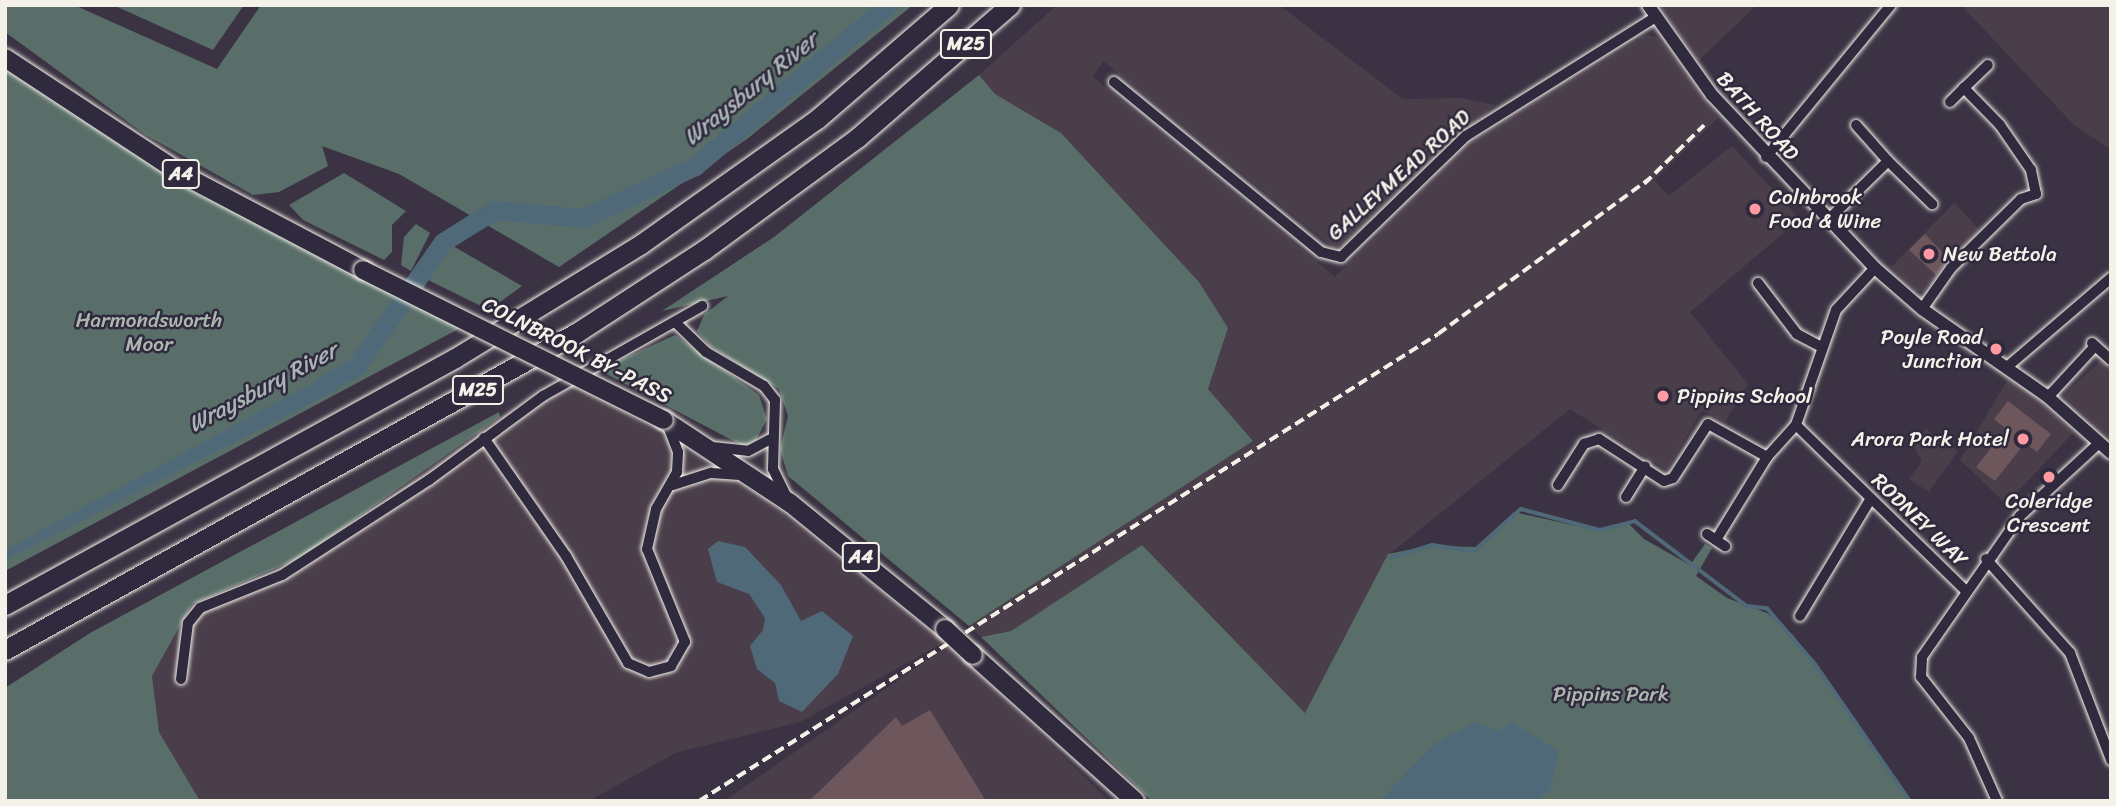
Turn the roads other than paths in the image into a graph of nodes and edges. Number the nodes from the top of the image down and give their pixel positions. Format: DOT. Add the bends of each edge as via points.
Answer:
graph roads {
  1 [pos="949,5"];
  2 [pos="1010,5"];
  3 [pos="1648,5"];
  4 [pos="1892,9"];
  5 [pos="1656,17"];
  6 [pos="6,59"];
  7 [pos="1988,65"];
  8 [pos="1114,82"];
  9 [pos="1964,88"];
  10 [pos="1950,102"];
  11 [pos="1856,125"];
  12 [pos="1766,156"];
  13 [pos="1888,161"];
  14 [pos="1932,204"];
  15 [pos="1828,220"];
  16 [pos="1875,268"];
  17 [pos="2111,278"];
  18 [pos="1758,283"];
  19 [pos="702,306"];
  20 [pos="1922,309"];
  21 [pos="675,322"];
  22 [pos="1821,347"];
  23 [pos="2111,360"];
  24 [pos="2007,366"];
  25 [pos="2048,397"];
  26 [pos="664,420"];
  27 [pos="1796,425"];
  28 [pos="484,438"];
  29 [pos="772,438"];
  30 [pos="2098,444"];
  31 [pos="705,445"];
  32 [pos="2111,453"];
  33 [pos="1767,457"];
  34 [pos="1645,467"];
  35 [pos="754,478"];
  36 [pos="673,485"];
  37 [pos="1558,485"];
  38 [pos="1626,497"];
  39 [pos="1870,500"];
  40 [pos="790,503"];
  41 [pos="1716,540"];
  42 [pos="1986,559"];
  43 [pos="1966,591"];
  44 [pos="5,606"];
  45 [pos="1800,616"];
  46 [pos="5,650"];
  47 [pos="181,679"];
  48 [pos="1076,752"];
  49 [pos="2111,760"];
  50 [pos="1116,801"];
  51 [pos="1135,801"];
  52 [pos="1997,801"];
  1 -- 44 [label="highway, M25" via="817,119 641,244 455,358"];
  2 -- 46 [label="highway, M25" via="857,138 704,250 576,333"];
  3 -- 5 [label="street, BATH ROAD"];
  4 -- 12 [label="street"];
  5 -- 8 [label="street, GALLEYMEAD ROAD" via="1466,136 1341,257 1321,252"];
  5 -- 12 [label="street, BATH ROAD" via="1712,95"];
  6 -- 26 [label="highway, COLNBROOK BY-PASS / A4, bridge" via="183,175"];
  7 -- 9 [label="street"];
  9 -- 10 [label="street"];
  9 -- 20 [label="street" via="2000,125 2031,170 2036,194 2021,199 1951,268"];
  11 -- 13 [label="street"];
  12 -- 15 [label="street, BATH ROAD"];
  13 -- 14 [label="street"];
  13 -- 15 [label="street"];
  15 -- 16 [label="street, BATH ROAD"];
  16 -- 20 [label="street, BATH ROAD"];
  16 -- 22 [label="street" via="1836,310"];
  17 -- 24 [label="street"];
  18 -- 22 [label="street" via="1797,334"];
  19 -- 21 [label="street"];
  20 -- 24 [label="street, BATH ROAD"];
  21 -- 28 [label="street" via="543,396"];
  21 -- 29 [label="street" via="706,352 764,386 777,406"];
  22 -- 27 [label="street"];
  23 -- 25 [label="street" via="2093,344"];
  24 -- 25 [label="street, BATH ROAD"];
  25 -- 30 [label="street, BATH ROAD"];
  26 -- 31 [label="highway, COLNBROOK BY-PASS / A4"];
  26 -- 36 [label="street" via="678,452"];
  27 -- 33 [label="street"];
  27 -- 39 [label="street, RODNEY WAY"];
  28 -- 36 [label="street" via="566,556 628,663 643,672 671,666 685,642 647,550 656,509"];
  28 -- 47 [label="street" via="282,575 200,608 188,623"];
  29 -- 31 [label="street" via="741,452"];
  29 -- 40 [label="street" via="774,473"];
  30 -- 32 [label="street, BATH ROAD"];
  30 -- 42 [label="street" via="2020,516"];
  31 -- 35 [label="highway, COLNBROOK BY-PASS / A4"];
  33 -- 34 [label="street" via="1708,424 1673,478 1664,481"];
  33 -- 41 [label="street"];
  34 -- 37 [label="street" via="1599,439 1590,440"];
  34 -- 38 [label="street"];
  35 -- 36 [label="street" via="711,473"];
  35 -- 40 [label="highway, COLNBROOK BY-PASS / A4"];
  39 -- 43 [label="street, RODNEY WAY"];
  39 -- 45 [label="street"];
  40 -- 48 [label="highway, COLNBROOK BY-PASS / A4, bridge" via="945,629"];
  42 -- 43 [label="street"];
  42 -- 49 [label="street" via="2070,653"];
  43 -- 52 [label="street" via="1922,657 1921,677 1969,738"];
  48 -- 50 [label="highway, COLNBROOK BY-PASS / A4"];
  48 -- 51 [label="highway, COLNBROOK BY-PASS / A4"];
}
